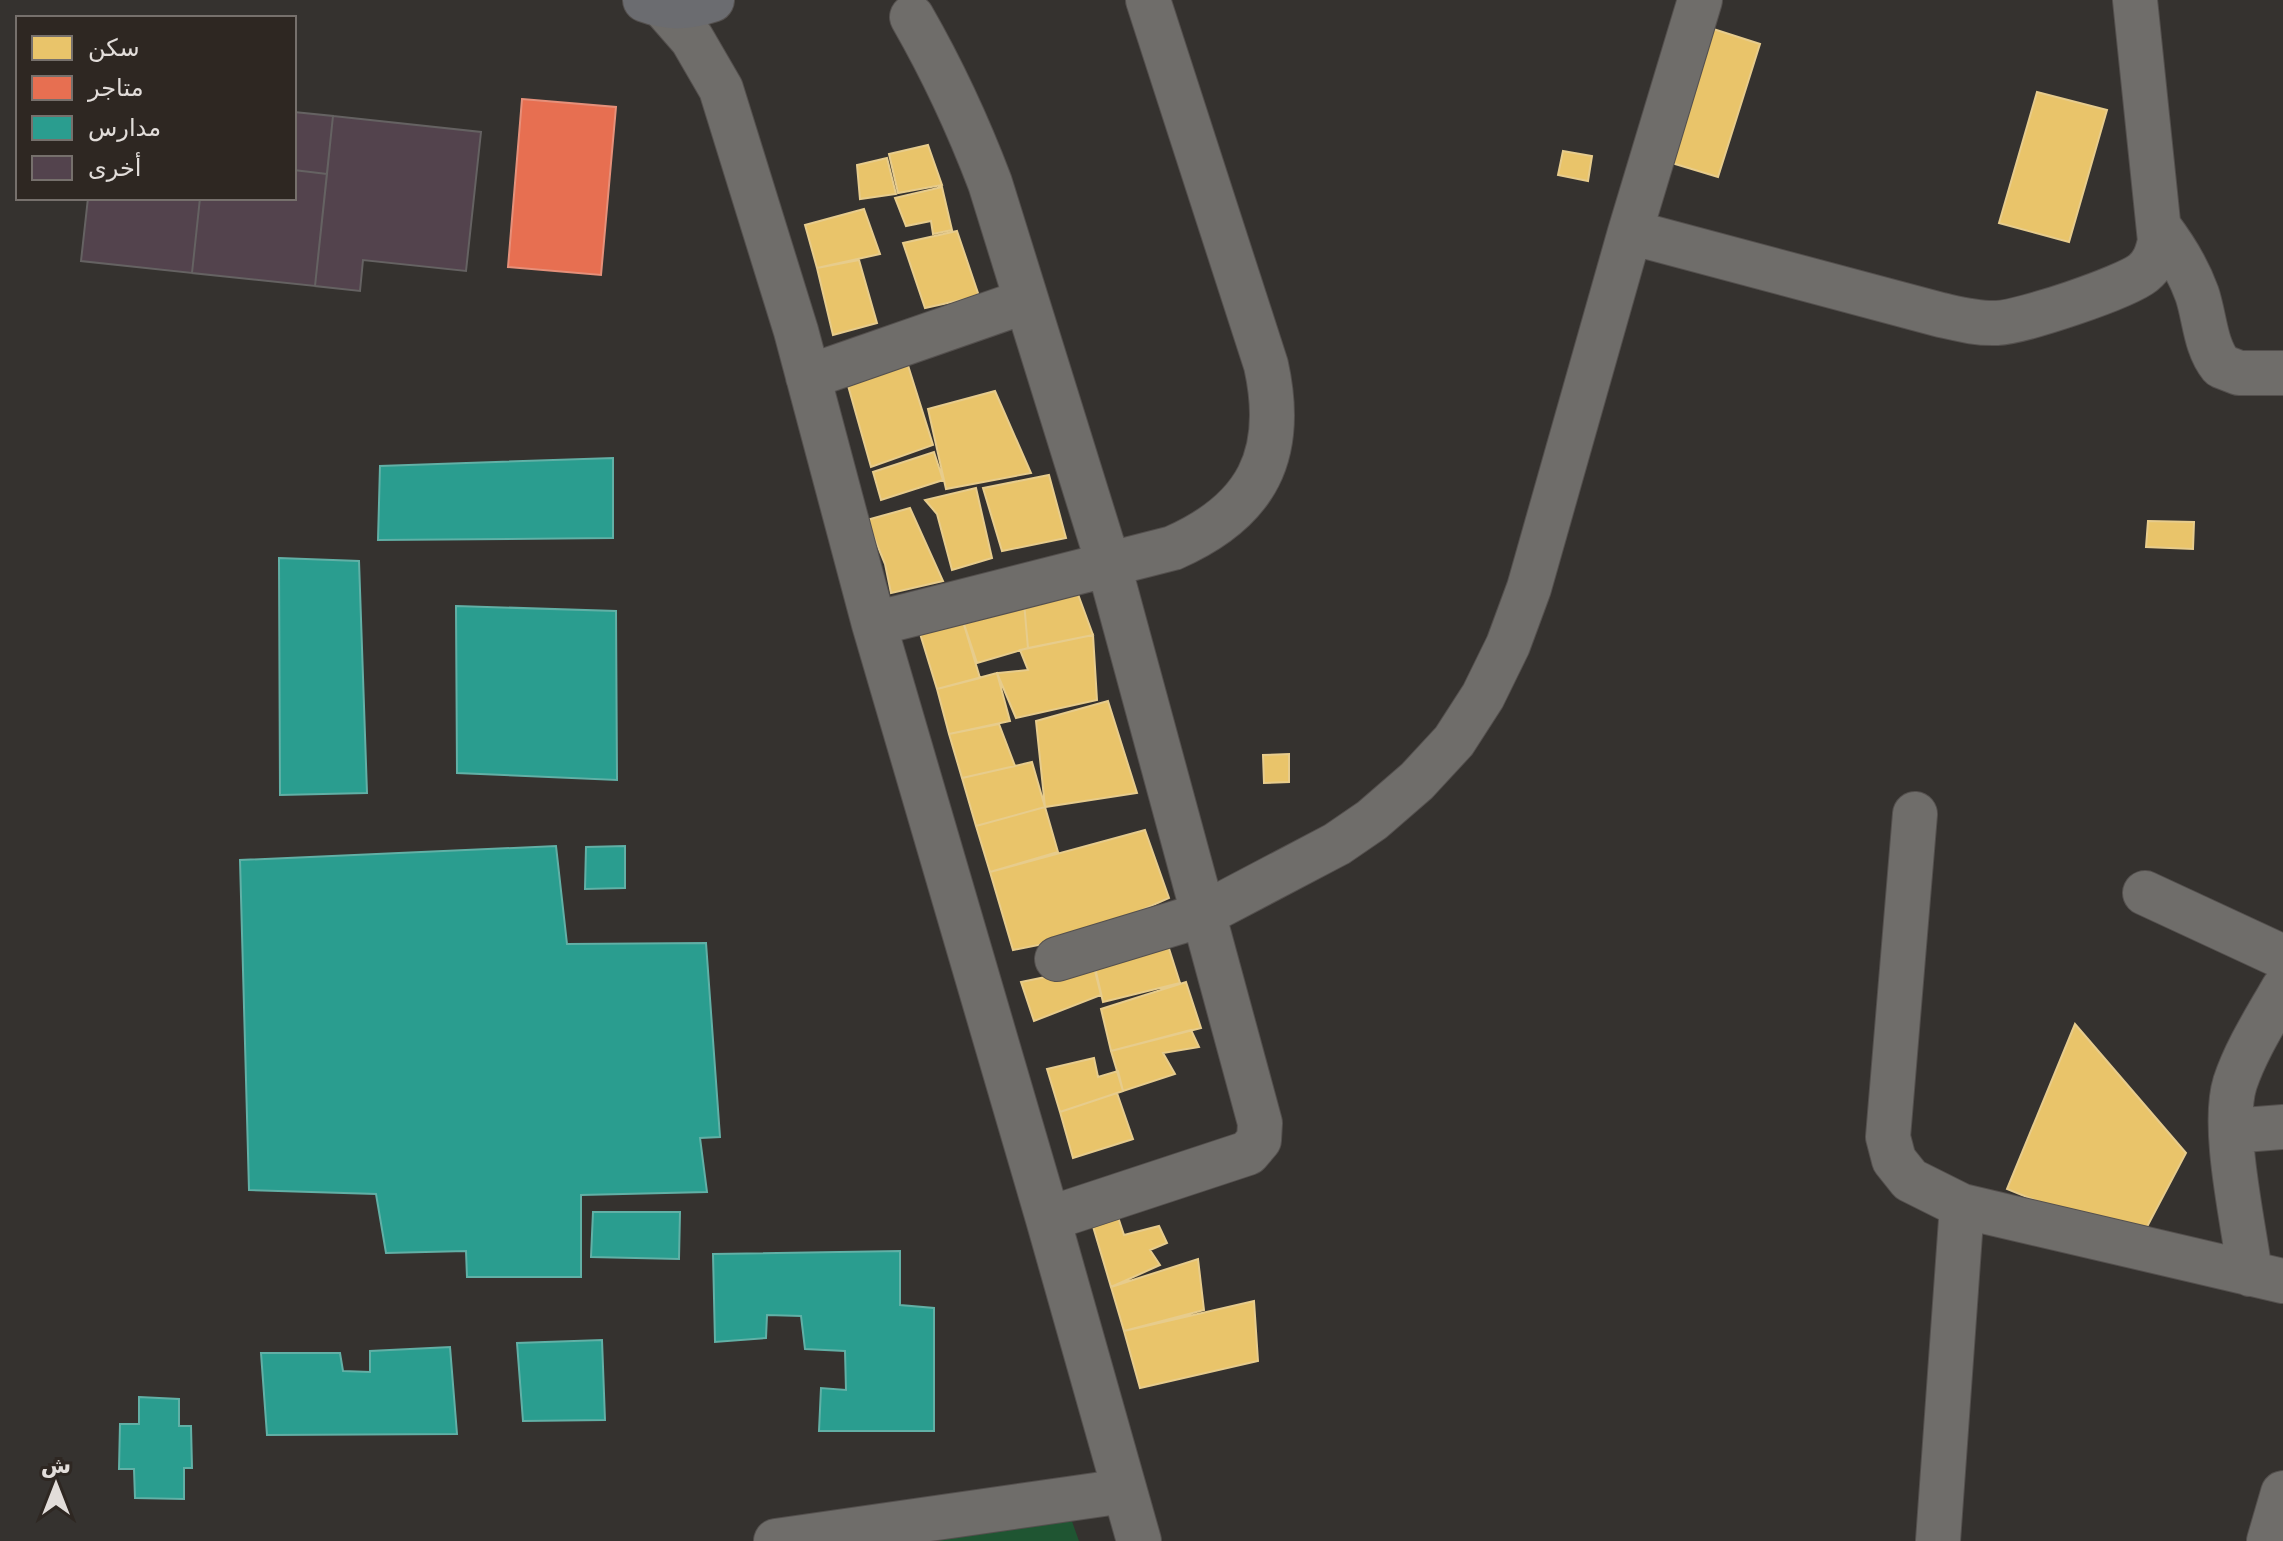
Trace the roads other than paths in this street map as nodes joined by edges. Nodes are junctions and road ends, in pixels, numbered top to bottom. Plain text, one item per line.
1 (712, 0) edge
2 (723, 0) edge
3 (1148, 0) edge
4 (1700, 0) edge
5 (2135, 0) edge
6 (654, 4) edge
7 (912, 17) dead end
8 (721, 89) junction
9 (2159, 227) junction
10 (1630, 232) junction
11 (1026, 301) junction
12 (2283, 373) edge
13 (808, 377) junction
14 (1109, 566) junction
15 (874, 624) junction
16 (1915, 814) dead end
17 (2145, 893) dead end
18 (1202, 915) junction
19 (2283, 957) edge
20 (1057, 959) dead end
21 (2283, 989) edge
22 (2283, 1127) edge
23 (2231, 1131) junction
24 (1962, 1206) junction
25 (1048, 1219) junction
26 (2267, 1278) edge
27 (1124, 1491) junction
28 (2283, 1493) edge
29 (776, 1541) edge
30 (1139, 1541) edge
31 (1938, 1541) edge
32 (2269, 1541) edge

1 - 6 highway
2 - 8 street
3 - 14 street
4 - 10 street
5 - 9 street
6 - 8 street
7 - 11 street
8 - 13 street
9 - 10 street
9 - 12 street
10 - 18 street
11 - 13 street
11 - 14 street
13 - 15 street
14 - 15 street
14 - 18 street
15 - 25 street
16 - 24 street
17 - 19 street
18 - 20 street
18 - 25 street
21 - 23 street
22 - 23 street
23 - 26 street
24 - 26 street
24 - 31 street
25 - 27 street
27 - 29 street
27 - 30 street
28 - 32 street

